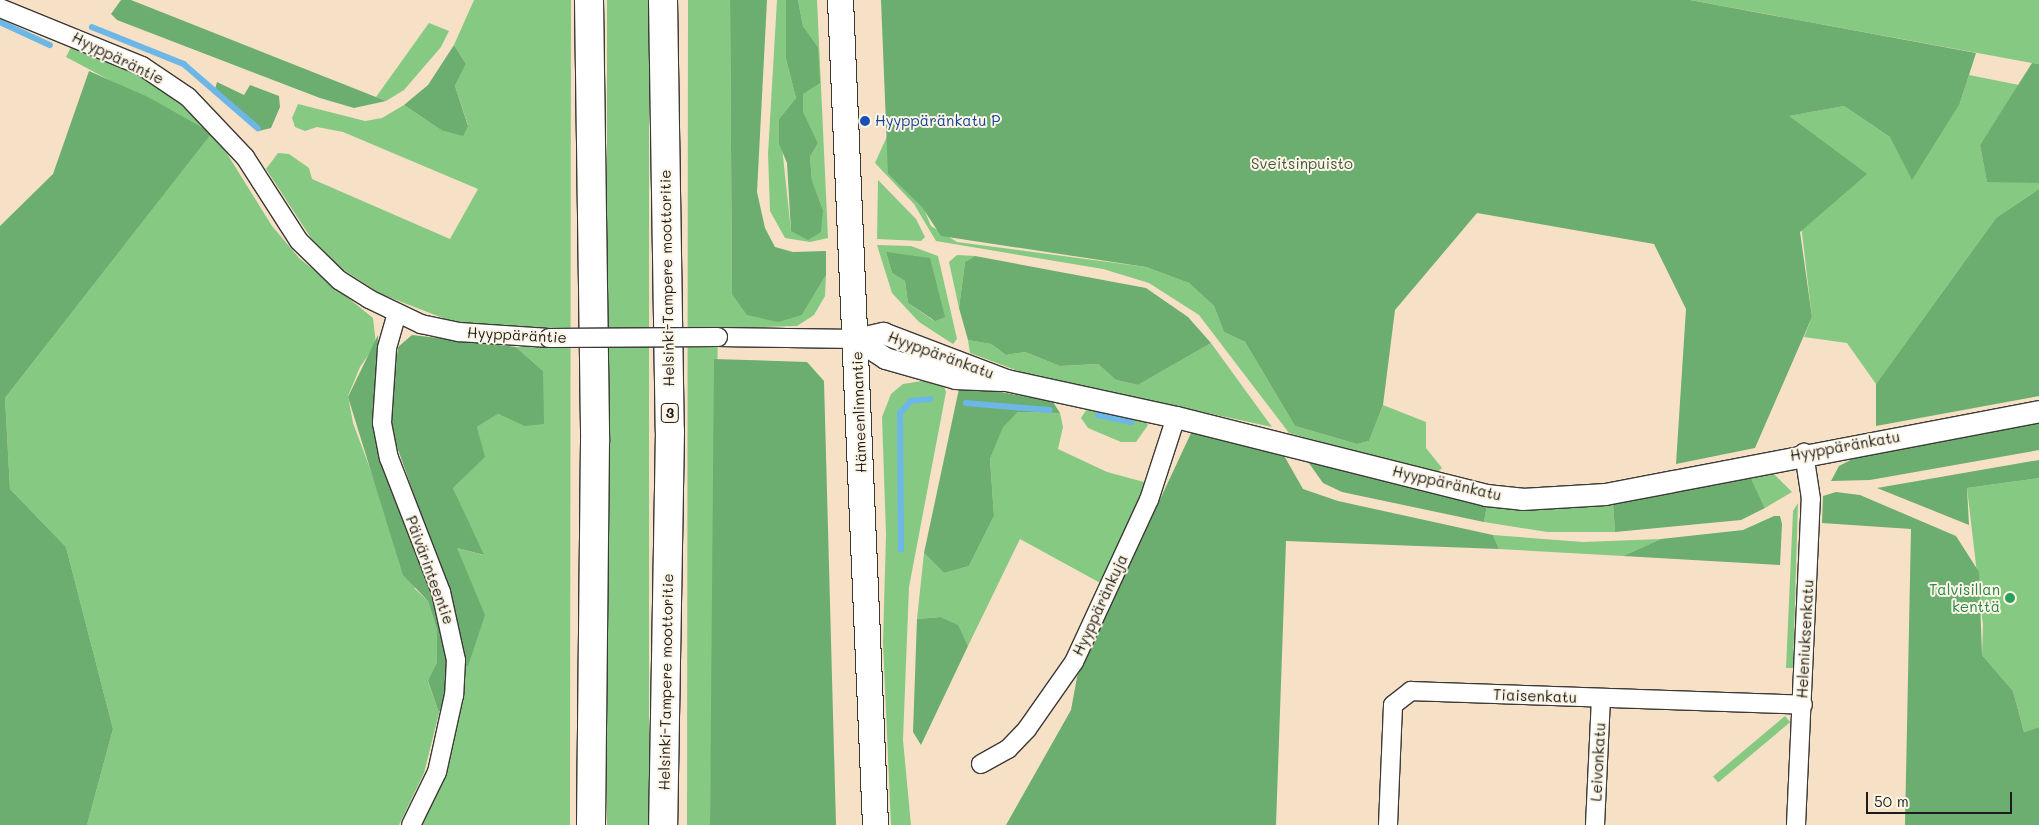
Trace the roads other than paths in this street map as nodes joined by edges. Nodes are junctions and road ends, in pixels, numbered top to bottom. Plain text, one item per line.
1 (589, 0) edge
2 (663, 0) edge
3 (840, 0) edge
4 (0, 8) edge
5 (397, 313) junction
6 (856, 339) junction
7 (2039, 411) edge
8 (1176, 417) junction
9 (1804, 454) junction
10 (1601, 698) junction
11 (1802, 705) junction
12 (981, 764) dead end
13 (411, 825) edge
14 (591, 825) edge
15 (663, 825) edge
16 (875, 825) edge
17 (1388, 825) edge
18 (1595, 825) edge
19 (1796, 825) edge

1 - 14 highway
2 - 15 highway, Helsinki-Tampere moottoritie / 3
3 - 6 main road, Hämeenlinnantie
4 - 5 street, Hyyppäräntie
5 - 6 street, Hyyppäräntie, bridge
5 - 13 street, Päivärinteentie
6 - 8 street, Hyyppäränkatu
6 - 16 main road, Hämeenlinnantie
7 - 9 street, Hyyppäränkatu
8 - 9 street, Hyyppäränkatu
8 - 12 street, Hyyppäränkuja
9 - 11 street, Heleniuksenkatu
10 - 11 street, Tiaisenkatu
10 - 17 street, Tiaisenkatu
10 - 18 street, Leivonkatu
11 - 19 street, Heleniuksenkatu

